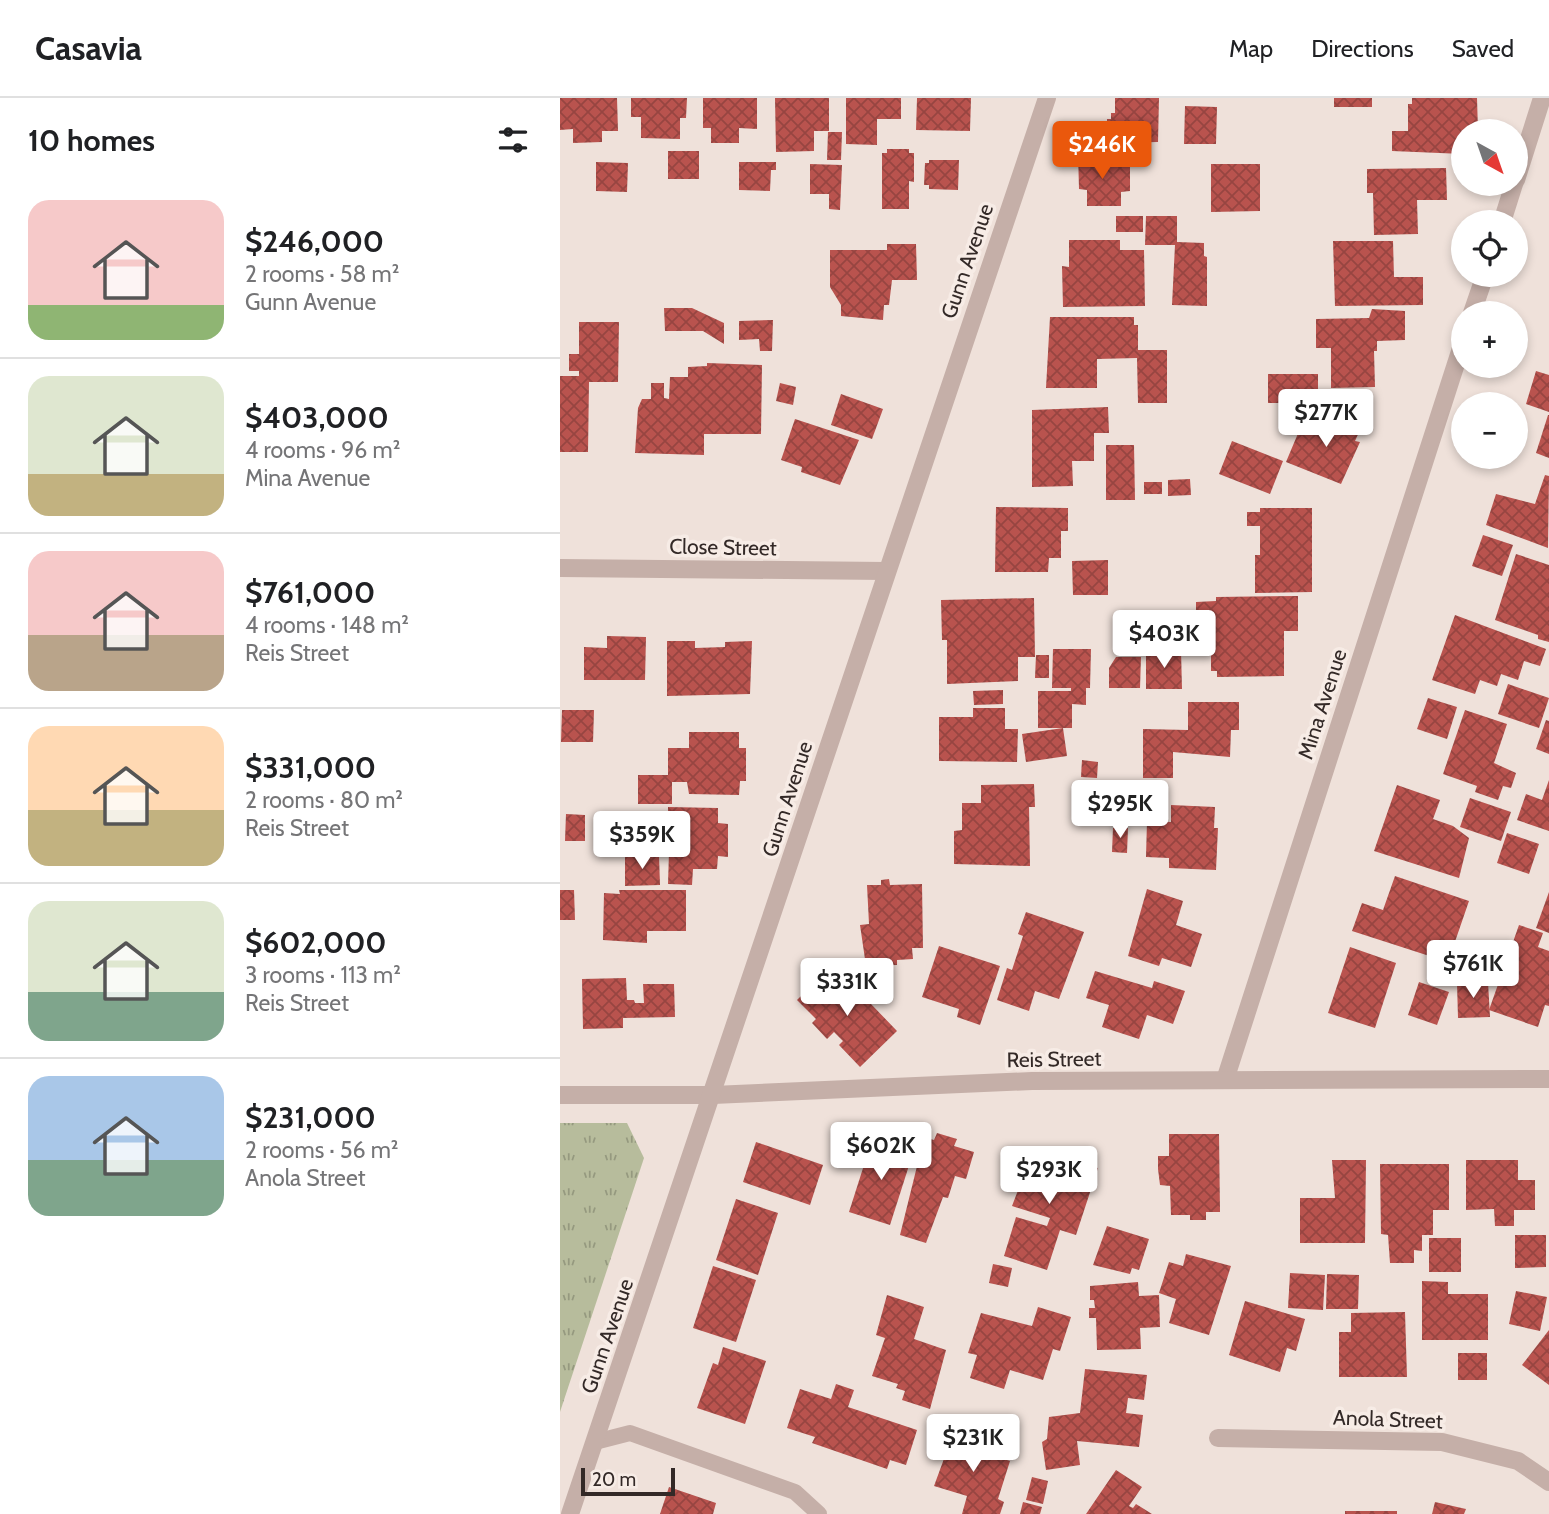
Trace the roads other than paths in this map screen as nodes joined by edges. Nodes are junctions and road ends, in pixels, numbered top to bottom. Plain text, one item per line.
1 (1047, 98) edge
2 (1542, 98) edge
3 (1528, 142) edge
4 (1451, 378) edge
5 (560, 568) edge
6 (886, 571) junction
7 (1549, 1079) edge
8 (1225, 1080) junction
9 (560, 1095) edge
10 (713, 1095) junction
11 (1218, 1438) dead end
12 (595, 1442) junction
13 (1549, 1482) edge
14 (570, 1514) edge
15 (820, 1514) edge

1 - 6 street, Gunn Avenue
2 - 3 street
4 - 8 street, Mina Avenue
5 - 6 street, Close Street
6 - 10 street, Gunn Avenue
7 - 8 street, Reis Street
8 - 10 street, Reis Street
9 - 10 street, Reis Street
10 - 12 street, Gunn Avenue
11 - 13 street, Anola Street
12 - 14 street, Gunn Avenue
12 - 15 lane

